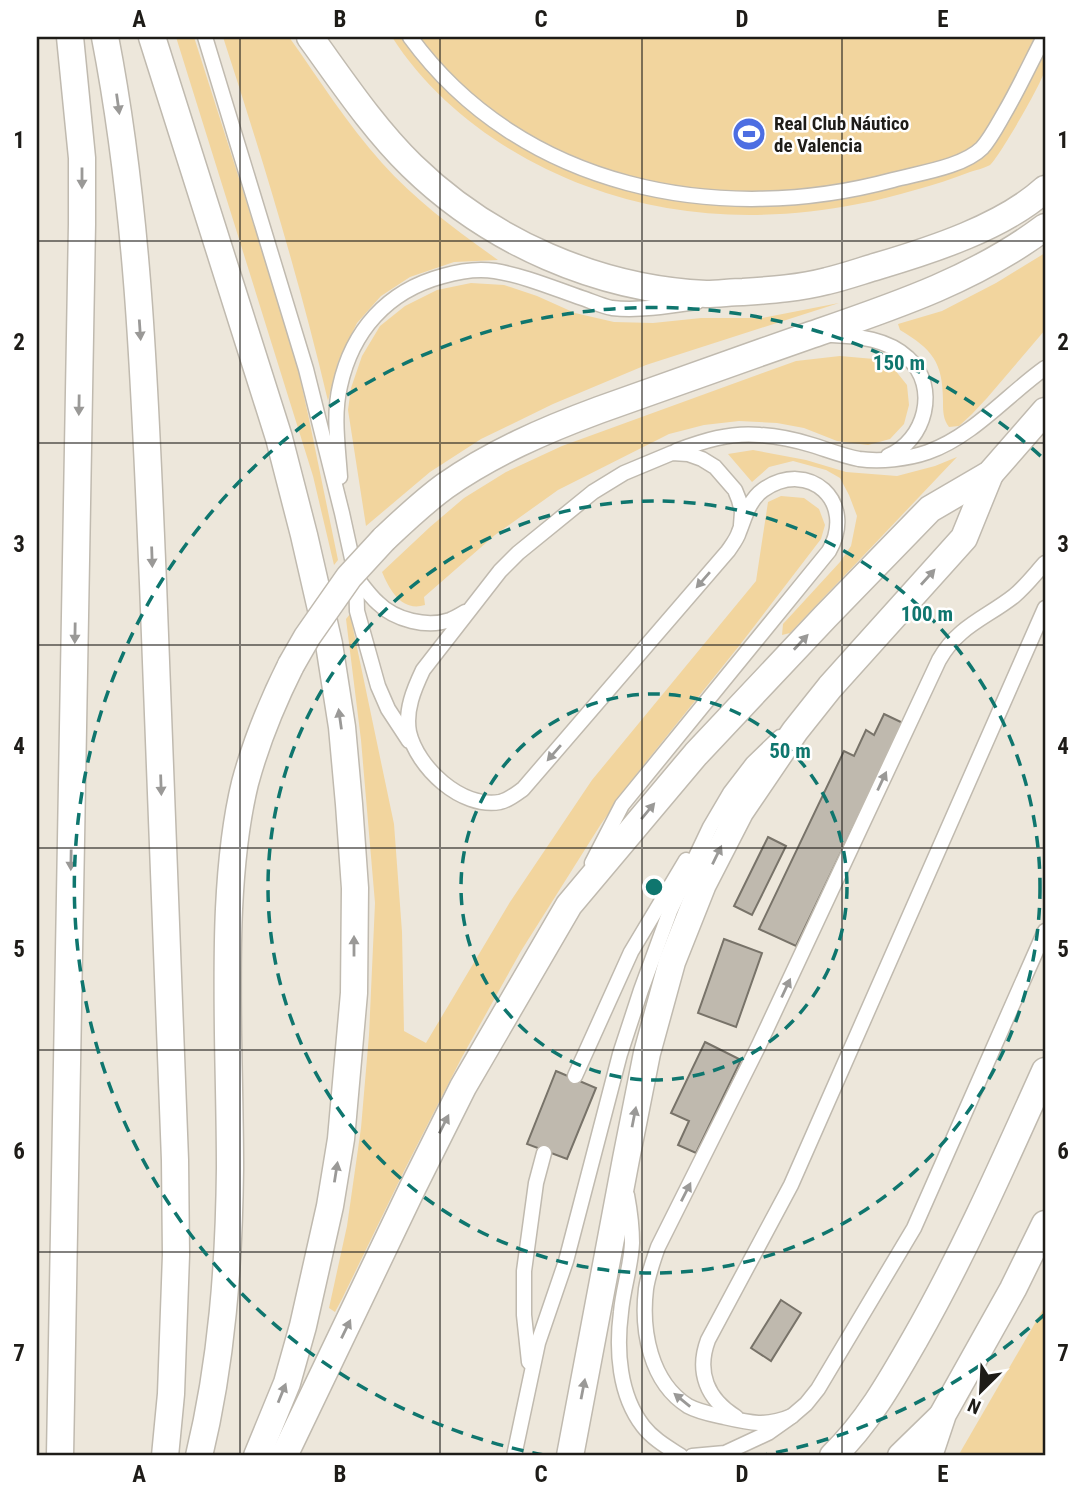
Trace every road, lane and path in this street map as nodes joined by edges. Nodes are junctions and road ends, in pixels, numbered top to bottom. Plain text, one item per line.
1 (70, 37) edge
2 (105, 37) edge
3 (152, 37) edge
4 (205, 37) edge
5 (310, 37) edge
6 (410, 37) edge
7 (1044, 37) edge
8 (1045, 189) edge
9 (1045, 227) edge
10 (782, 289) junction
11 (807, 337) junction
12 (1045, 368) edge
13 (1045, 411) edge
14 (671, 453) junction
15 (880, 460) junction
16 (990, 474) junction
17 (342, 513) junction
18 (741, 525) junction
19 (1045, 563) edge
20 (356, 577) junction
21 (1045, 608) edge
22 (470, 609) junction
23 (830, 687) junction
24 (418, 756) junction
25 (710, 827) junction
26 (569, 905) junction
27 (1045, 931) edge
28 (1045, 1072) edge
29 (575, 1076) dead end
30 (544, 1153) dead end
31 (625, 1160) junction
32 (1045, 1224) edge
33 (530, 1377) junction
34 (943, 1414) junction
35 (792, 1416) junction
36 (746, 1422) junction
37 (60, 1456) edge
38 (165, 1456) edge
39 (199, 1456) edge
40 (257, 1456) edge
41 (284, 1456) edge
42 (514, 1456) edge
43 (570, 1456) edge
44 (681, 1456) edge
45 (692, 1456) edge
46 (833, 1456) edge
47 (901, 1456) edge
48 (929, 1456) edge

1 -> 37 street
2 -> 38 street
40 -> 3 street
4 - 17 lane
5 - 10 street
6 - 7 lane
8 - 10 street
9 - 11 street
10 - 17 lane
11 - 15 lane
11 - 39 street, bridge
12 - 15 lane
13 - 16 street
14 - 15 lane
14 - 18 lane
14 - 22 lane
23 -> 16 street
26 -> 16 street
17 - 20 lane
18 -> 24 lane
18 - 26 lane
36 -> 19 lane
20 - 22 lane
20 - 24 lane
21 - 36 lane
22 - 24 lane
23 - 25 lane
31 -> 23 street
25 - 29 lane
25 - 33 lane
41 -> 26 street
27 - 35 lane
28 - 46 street
30 - 33 lane
43 -> 31 street
31 - 44 lane
32 - 34 street
33 - 42 lane
34 - 47 street
34 - 48 street
35 - 36 lane
35 - 45 lane

